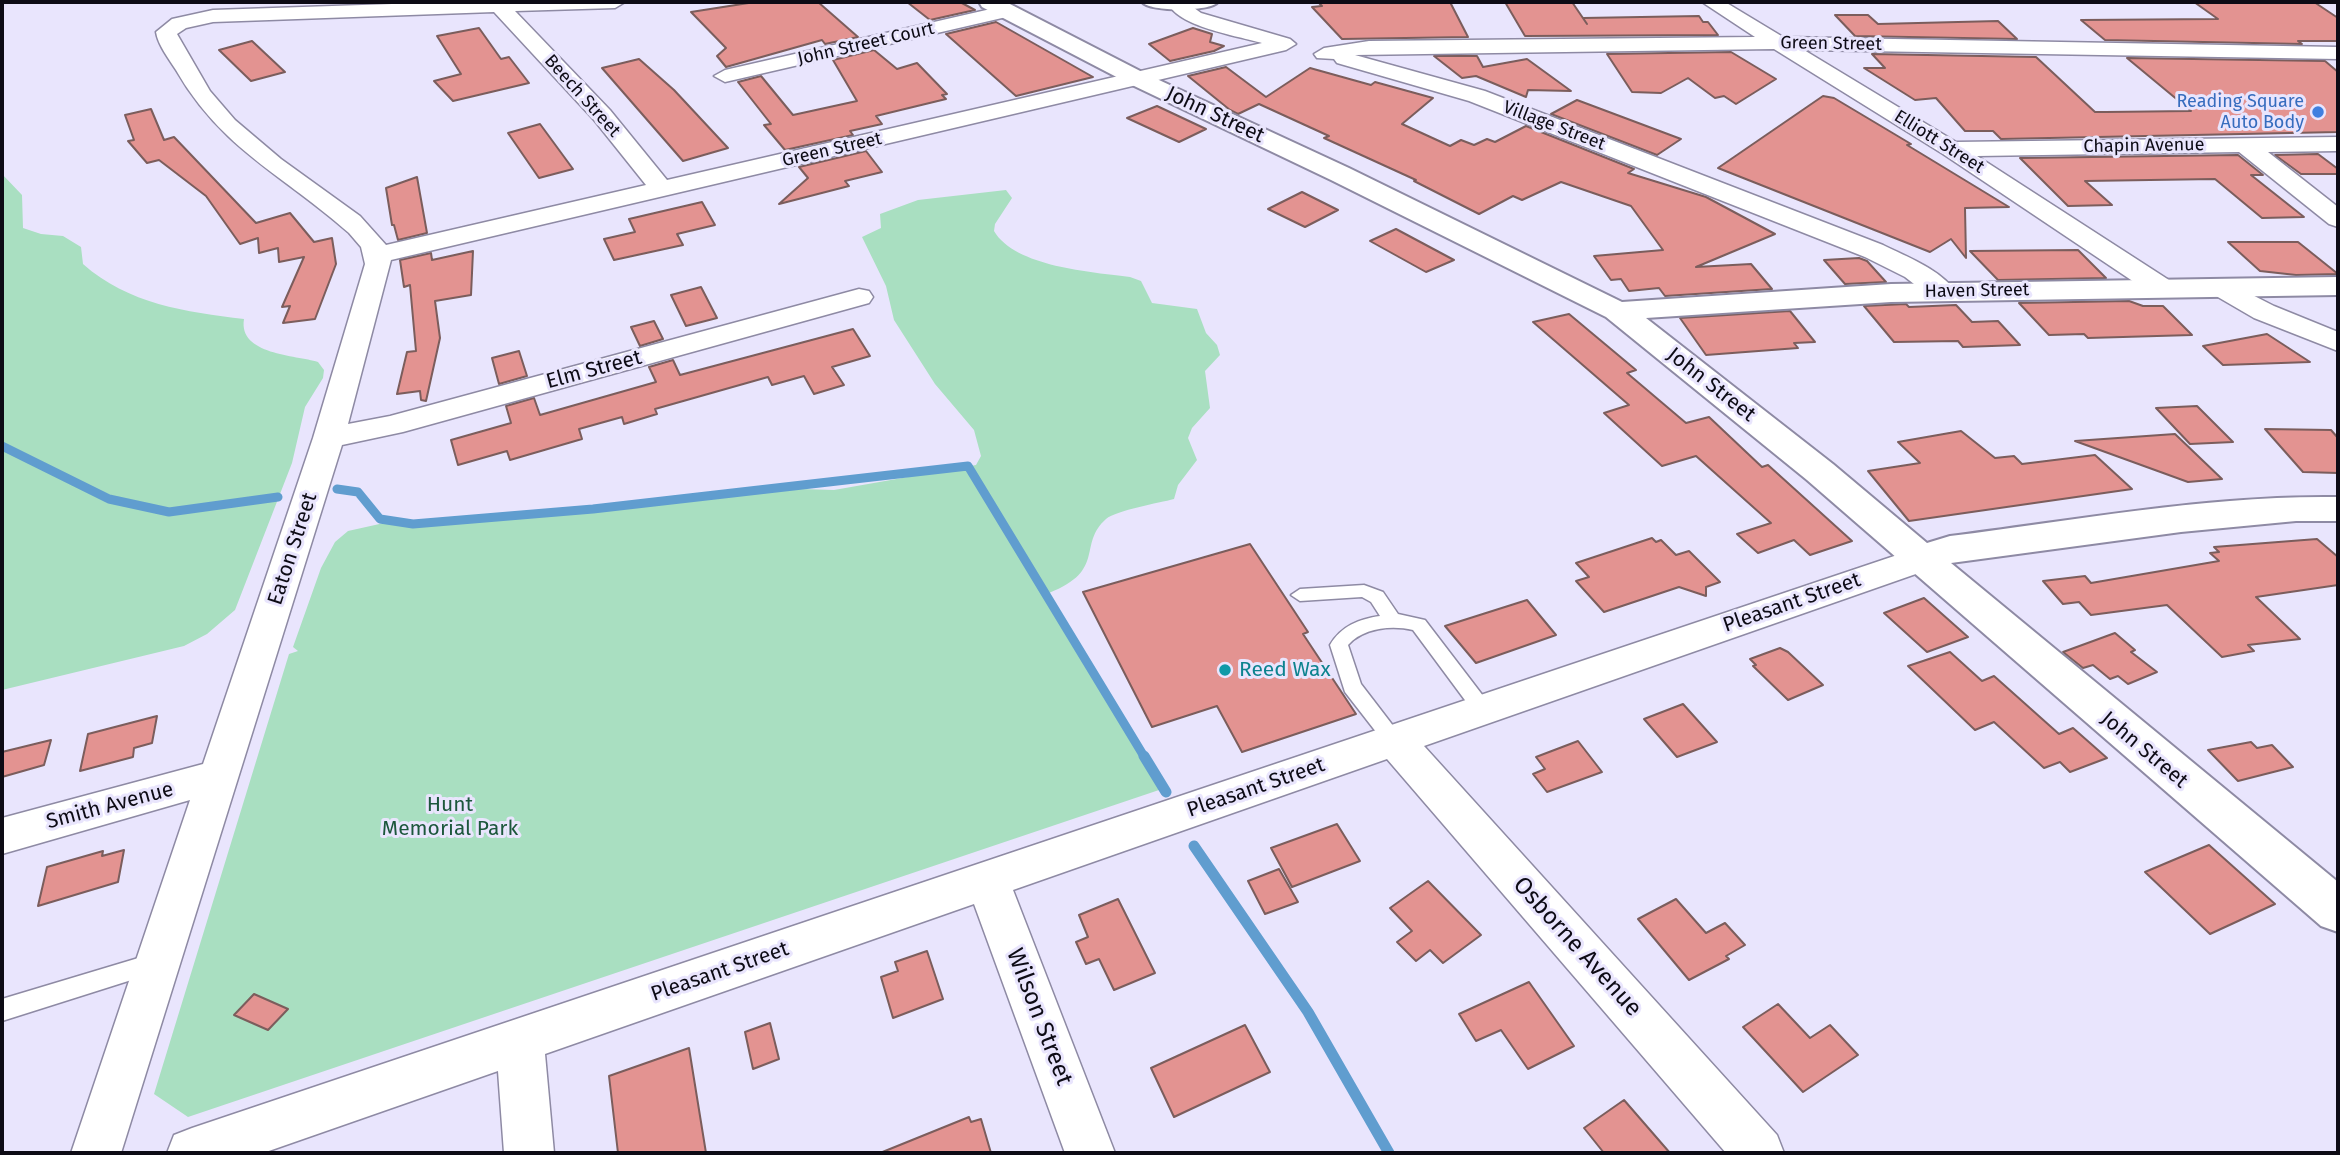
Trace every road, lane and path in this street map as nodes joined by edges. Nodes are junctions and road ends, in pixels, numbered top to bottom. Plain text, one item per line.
1 (615, 2) edge
2 (1153, 2) edge
3 (1207, 2) edge
4 (1712, 2) edge
5 (562, 3) edge
6 (1177, 3) edge
7 (499, 6) junction
8 (999, 7) edge
9 (1781, 43) junction
10 (1286, 44) junction
11 (2338, 52) edge
12 (1324, 54) junction
13 (725, 76) dead end
14 (1138, 79) junction
15 (2244, 145) junction
16 (2338, 145) edge
17 (1951, 149) junction
18 (662, 190) junction
19 (2338, 219) edge
20 (377, 256) junction
21 (2338, 286) edge
22 (2221, 287) junction
23 (2162, 288) junction
24 (1942, 292) junction
25 (859, 297) dead end
26 (1617, 312) junction
27 (2338, 342) edge
28 (329, 438) junction
29 (2334, 512) edge
30 (1922, 559) junction
31 (1300, 595) dead end
32 (1392, 619) junction
33 (1483, 710) junction
34 (1394, 740) junction
35 (218, 776) junction
36 (2, 836) edge
37 (987, 880) junction
38 (2338, 911) edge
39 (158, 962) junction
40 (2, 1010) edge
41 (520, 1041) junction
42 (96, 1153) edge
43 (192, 1153) edge
44 (529, 1153) edge
45 (1090, 1153) edge
46 (1759, 1153) edge

1 - 5 street
2 - 6 street
3 - 6 street
4 - 9 street, Elliott Street
5 - 7 street
6 - 10 street, Village Street
7 - 18 street, Beech Street
7 - 20 street
8 - 13 street, John Street Court
8 - 14 street, John Street
9 - 11 street, Green Street
9 - 12 street, Green Street
9 - 17 street, Elliott Street
10 - 12 street, Village Street
10 - 14 street, Green Street
12 - 24 street, Village Street
14 - 18 street, Green Street
14 - 26 street, John Street
15 - 16 street, Chapin Avenue
15 - 17 street, Chapin Avenue
15 - 19 street
17 - 23 street, Elliott Street
18 - 20 street, Green Street
20 - 28 street, Eaton Street
21 - 22 street, Haven Street
22 - 23 street, Haven Street
22 - 27 street
23 - 24 street, Haven Street
24 - 26 street, Haven Street
25 - 28 street, Elm Street
26 - 30 street, John Street
28 - 35 street, Eaton Street
29 - 30 street, Pleasant Street
30 - 33 street, Pleasant Street
30 - 38 street, John Street
31 - 32 lane
32 - 33 lane
32 - 34 lane
33 - 34 street, Pleasant Street
34 - 37 street, Pleasant Street
34 - 46 street, Osborne Avenue
35 - 36 street, Smith Avenue
35 - 39 street, Eaton Street
37 - 41 street, Pleasant Street
37 - 45 street, Wilson Street
39 - 40 lane
39 - 42 street, Eaton Street
41 - 43 street, Pleasant Street
41 - 44 street

